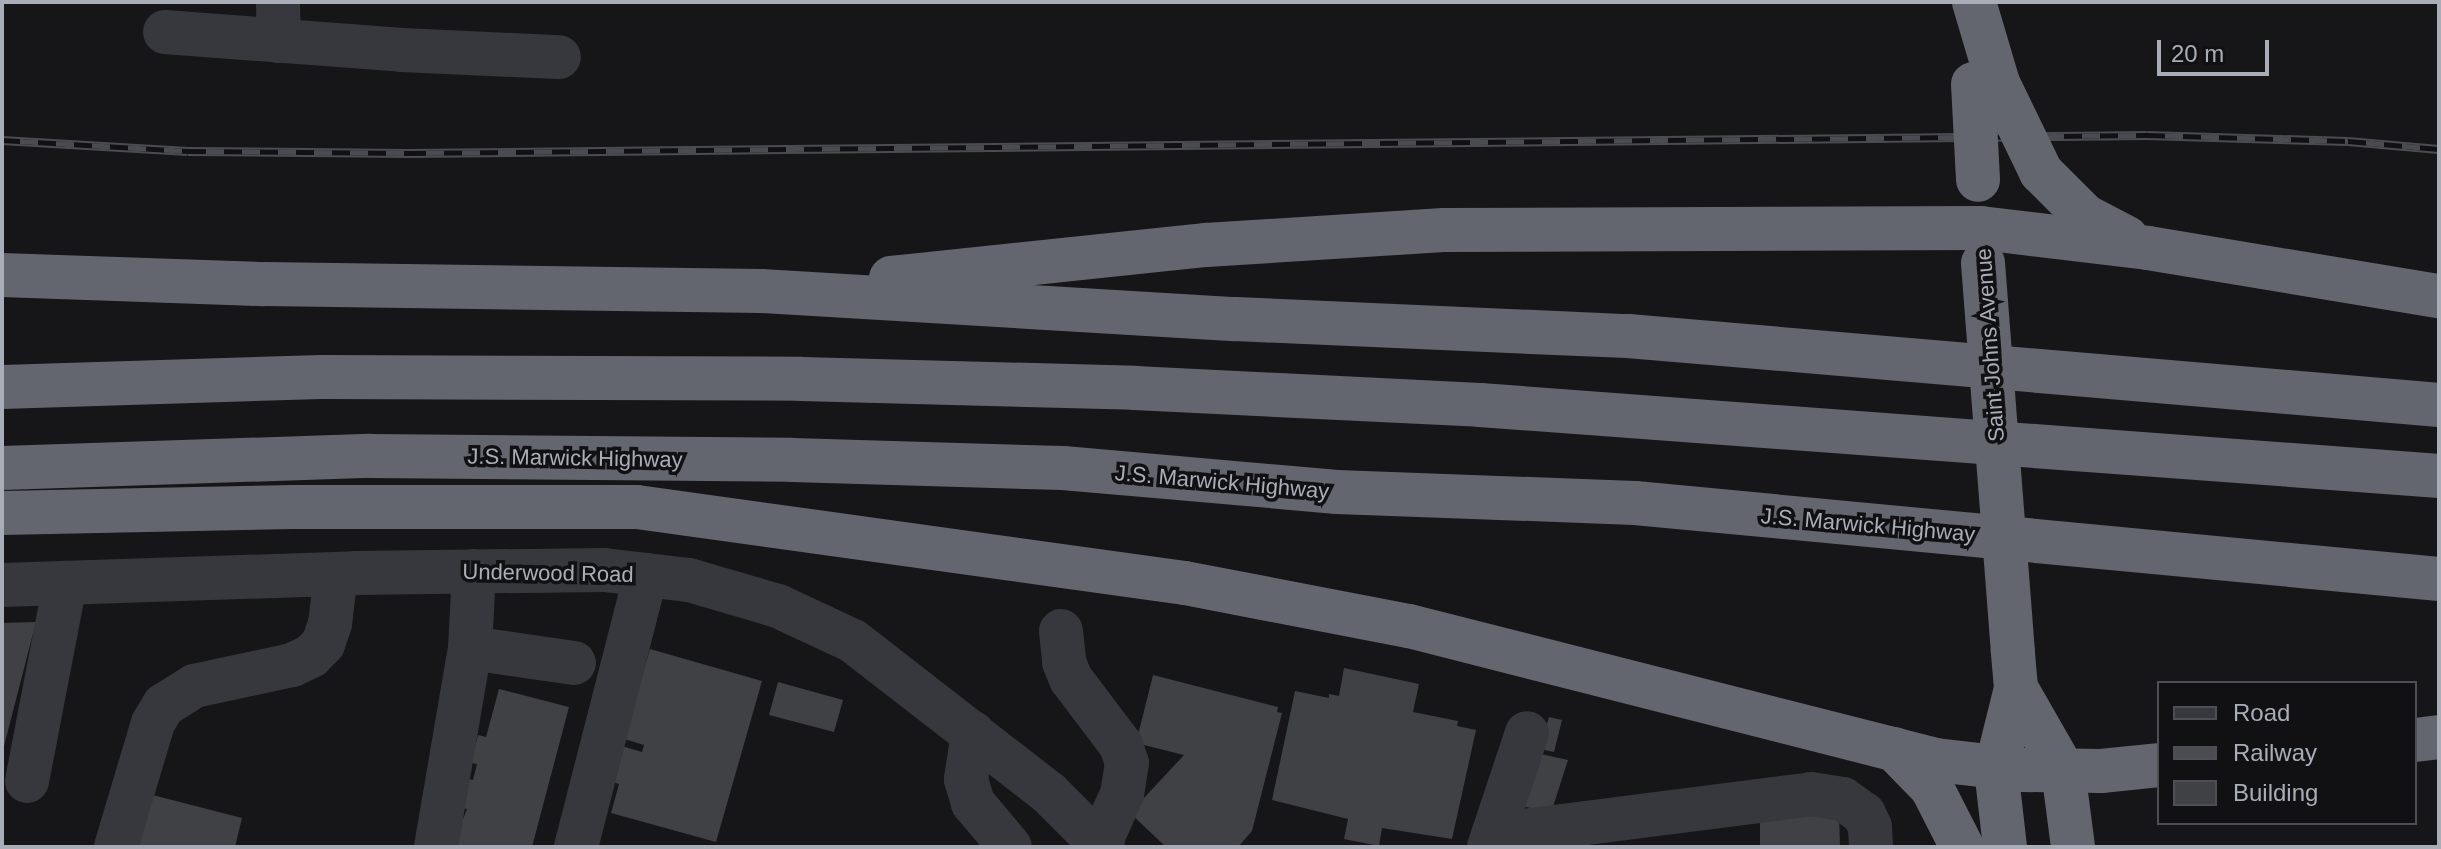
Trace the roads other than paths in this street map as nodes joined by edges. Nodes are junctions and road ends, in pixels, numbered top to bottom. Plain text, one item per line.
1 (1972, 2) edge
2 (279, 21) edge
3 (165, 32) dead end
4 (559, 57) dead end
5 (1985, 84) junction
6 (1982, 245) junction
7 (2148, 248) junction
8 (2, 275) edge
9 (264, 284) junction
10 (761, 291) junction
11 (2439, 296) edge
12 (2, 304) edge
13 (2, 387) edge
14 (2439, 405) edge
15 (2, 468) edge
16 (2439, 476) edge
17 (2, 513) edge
18 (474, 571) junction
19 (336, 574) junction
20 (646, 575) junction
21 (2439, 579) edge
22 (65, 583) junction
23 (2, 585) edge
24 (1061, 631) dead end
25 (470, 648) junction
26 (574, 663) dead end
27 (2014, 670) junction
28 (973, 733) junction
29 (1527, 733) dead end
30 (2439, 737) edge
31 (2417, 740) edge
32 (1894, 749) junction
33 (2157, 765) edge
34 (1996, 769) junction
35 (2063, 770) junction
36 (27, 781) dead end
37 (1491, 841) edge
38 (1102, 845) edge
39 (116, 847) edge
40 (436, 847) edge
41 (576, 847) edge
42 (1010, 847) edge
43 (1871, 847) edge
44 (1962, 847) edge
45 (2005, 847) edge
46 (2073, 847) edge

1 - 5 highway, Saint Johns Avenue
2 - 3 street
2 - 4 street
5 - 6 highway, Saint Johns Avenue, bridge
5 - 7 highway, bridge
6 - 7 highway
6 - 10 highway
6 - 27 highway, Saint Johns Avenue, bridge
7 - 11 highway
8 - 9 highway
9 - 10 highway
9 - 12 highway
10 - 14 highway
13 - 16 highway
15 - 21 highway, J.S. Marwick Highway
17 - 32 highway
18 - 19 street, Underwood Road
18 - 20 street, Underwood Road
18 - 25 street
19 - 22 street, Underwood Road
19 - 39 street
20 - 28 street, Underwood Road
20 - 41 street
22 - 23 street, Underwood Road
22 - 36 street
24 - 38 street
25 - 26 street
25 - 40 street
27 - 34 highway, Saint Johns Avenue
27 - 35 highway, Saint Johns Avenue
28 - 38 street, Underwood Road
28 - 42 street
29 - 37 street
30 - 31 highway
32 - 34 highway
32 - 44 highway
33 - 35 highway
34 - 35 highway
34 - 45 highway
35 - 46 highway
37 - 43 street

